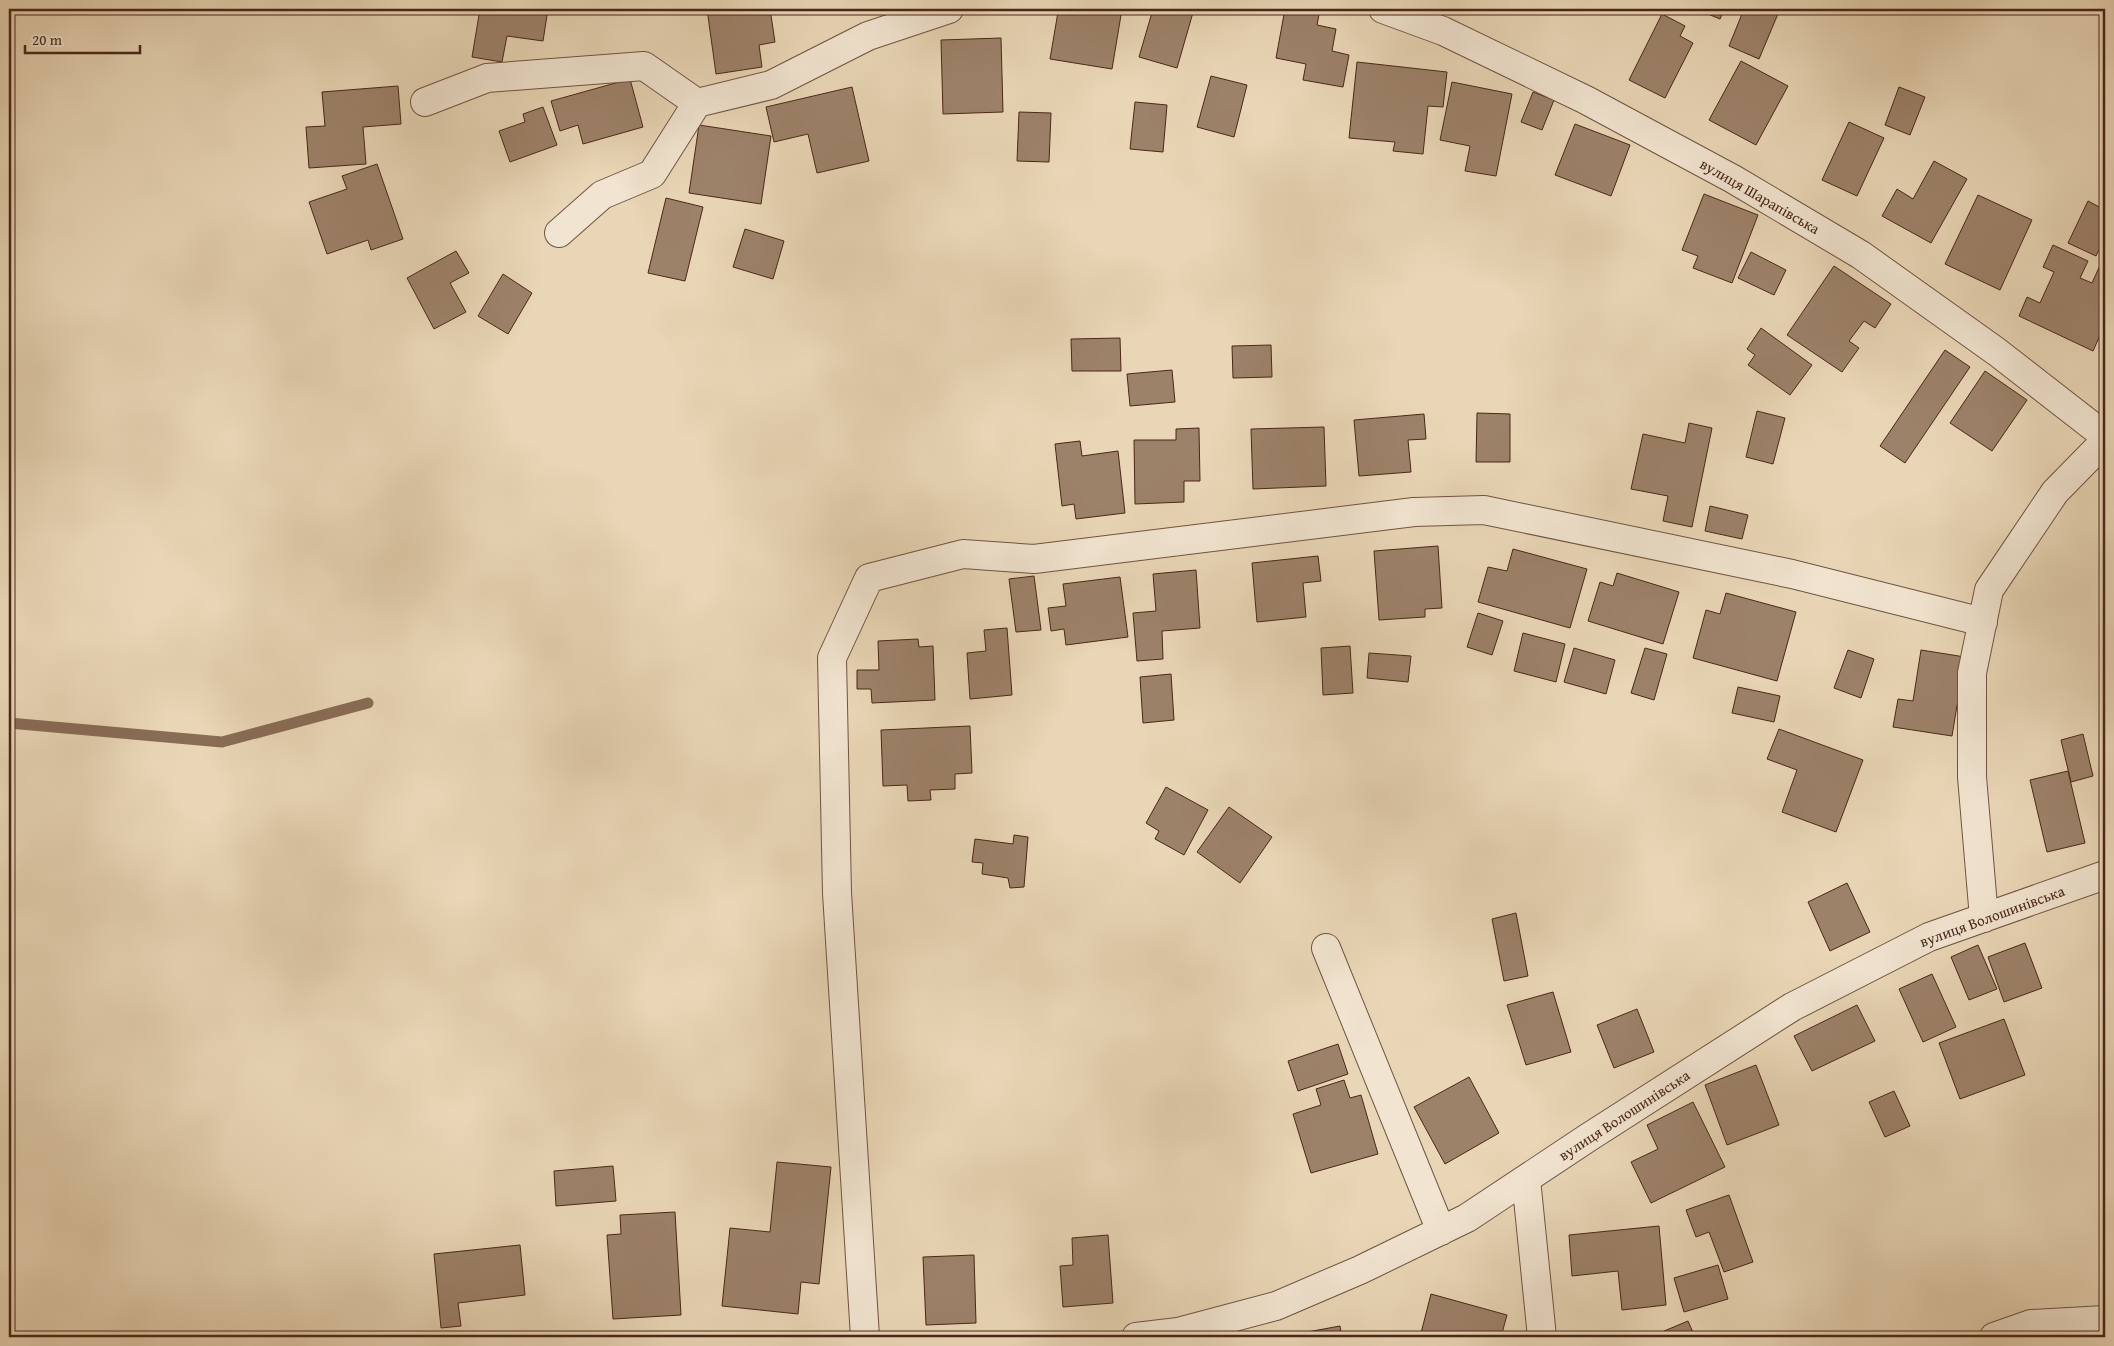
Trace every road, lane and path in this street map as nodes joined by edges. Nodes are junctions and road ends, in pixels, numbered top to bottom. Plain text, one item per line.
1 (950, 9) edge
2 (1383, 9) edge
3 (425, 102) dead end
4 (697, 103) junction
5 (559, 234) dead end
6 (2105, 436) edge
7 (2105, 441) edge
8 (1983, 622) junction
9 (2105, 875) edge
10 (1984, 918) junction
11 (1326, 948) dead end
12 (1526, 1179) junction
13 (1441, 1231) junction
14 (2105, 1320) edge
15 (865, 1337) edge
16 (1136, 1337) edge
17 (1542, 1337) edge
18 (1994, 1337) edge

1 - 4 street
2 - 6 street, вулиця Шарапівська
3 - 4 street
4 - 5 street
7 - 8 street
8 - 10 street
8 - 15 street
9 - 10 street, вулиця Волошинівська
10 - 12 street, вулиця Волошинівська
11 - 13 street
12 - 13 street, вулиця Волошинівська
12 - 17 street
13 - 16 street, вулиця Волошинівська
14 - 18 street

